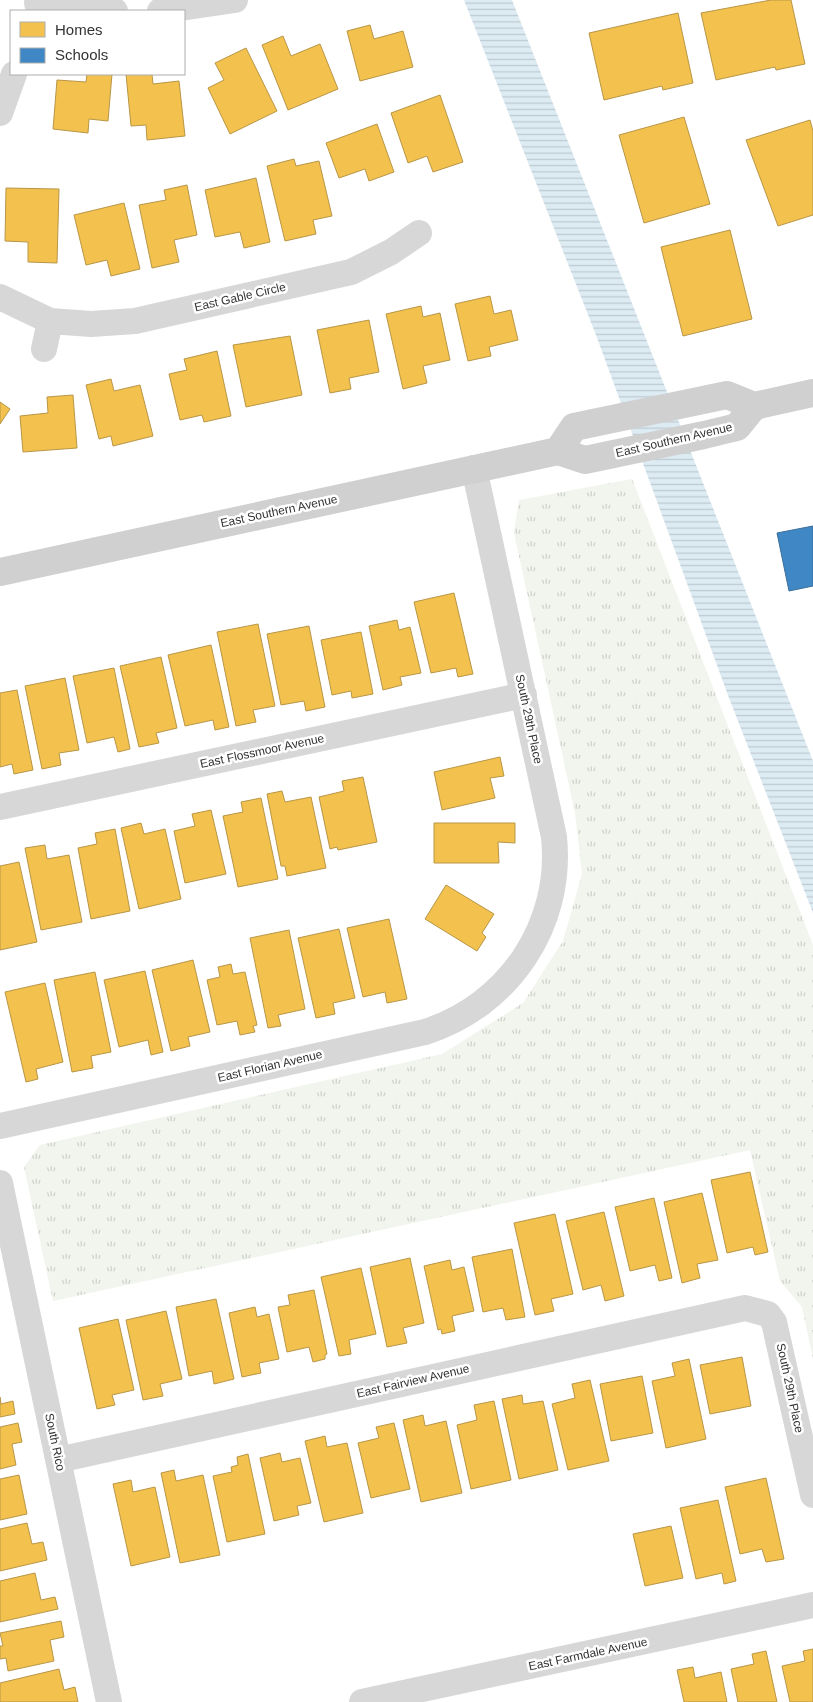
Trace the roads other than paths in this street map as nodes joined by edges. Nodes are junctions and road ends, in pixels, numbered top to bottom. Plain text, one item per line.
1 (235, 0) edge
2 (36, 5) edge
3 (102, 10) edge
4 (167, 10) edge
5 (14, 75) edge
6 (0, 113) edge
7 (419, 233) dead end
8 (0, 297) edge
9 (50, 321) junction
10 (44, 350) dead end
11 (813, 393) edge
12 (754, 406) junction
13 (558, 451) junction
14 (474, 468) junction
15 (0, 572) edge
16 (524, 696) junction
17 (0, 807) edge
18 (518, 964) joint
19 (0, 1126) edge
20 (0, 1183) edge
21 (6, 1248) edge
22 (9, 1278) edge
23 (768, 1314) joint
24 (58, 1460) junction
25 (813, 1494) edge
26 (813, 1605) edge
27 (110, 1702) edge
28 (362, 1702) edge

1 - 4 street
2 - 3 street
5 - 6 street
7 - 9 street, East Gable Circle
8 - 9 street, East Gable Circle
9 - 10 street
11 - 12 main road
12 - 13 main road, East Southern Avenue
12 - 13 main road
13 - 14 main road, East Southern Avenue
14 - 15 main road, East Southern Avenue
14 - 16 street, South 29th Place
16 - 17 street, East Flossmoor Avenue
16 - 18 street, South 29th Place
18 - 19 street, East Florian Avenue
20 - 21 street, South Rico
21 - 22 street, South Rico
22 - 24 street, South Rico
23 - 24 street, East Fairview Avenue
23 - 25 street, South 29th Place
24 - 27 street, South Rico
26 - 28 street, East Farmdale Avenue

